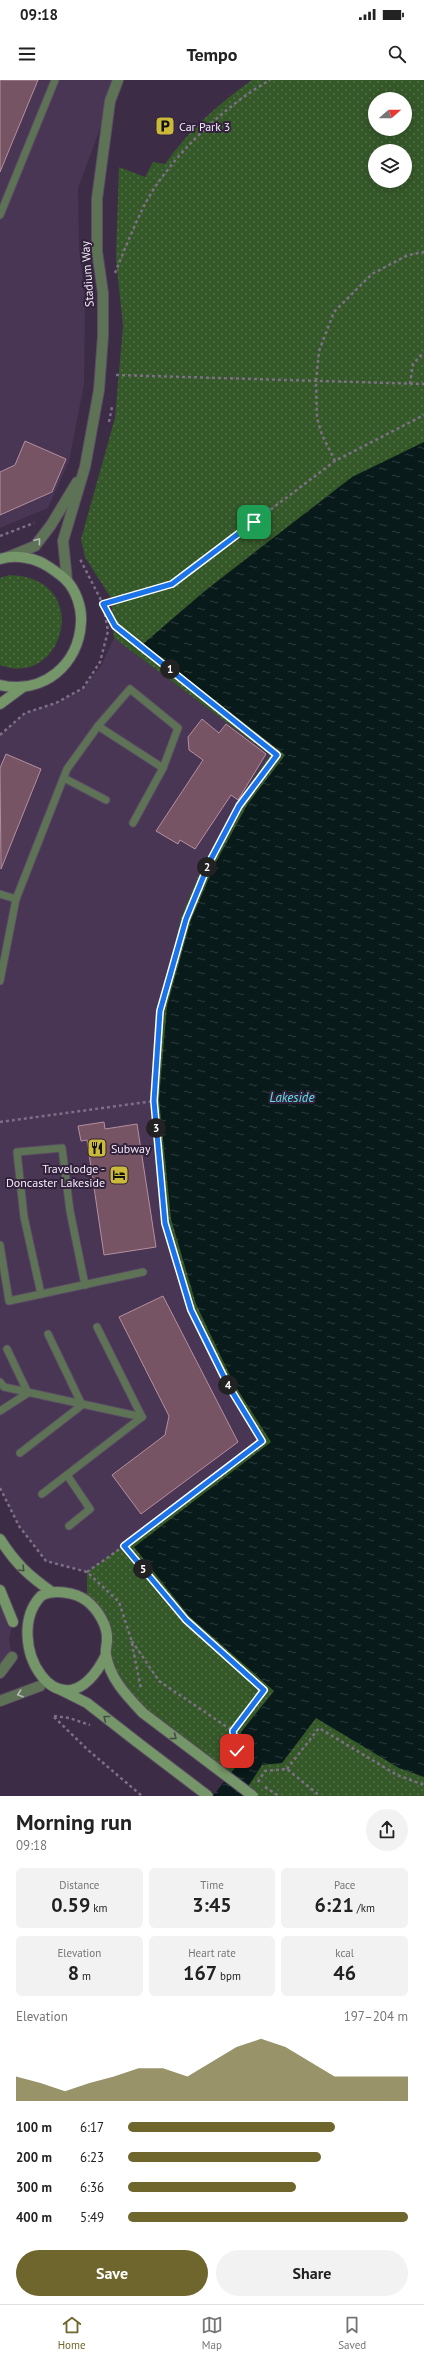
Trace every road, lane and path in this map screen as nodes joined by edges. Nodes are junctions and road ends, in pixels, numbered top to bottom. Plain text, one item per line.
1 (56, 80) edge
2 (118, 80) edge
3 (270, 80) edge
4 (0, 215) edge
5 (424, 252) edge
6 (112, 279) dead end
7 (424, 352) edge
8 (116, 375) dead end
9 (316, 382) junction
10 (410, 384) junction
11 (424, 384) edge
12 (424, 415) edge
13 (335, 460) junction
14 (86, 467) junction
15 (2, 559) edge
16 (67, 580) junction
17 (0, 685) edge
18 (23, 687) junction
19 (0, 704) edge
20 (98, 726) junction
21 (163, 768) junction
22 (64, 778) junction
23 (106, 800) dead end
24 (133, 823) dead end
25 (0, 894) edge
26 (16, 899) junction
27 (0, 981) edge
28 (154, 1101) junction
29 (0, 1122) edge
30 (0, 1245) edge
31 (143, 1272) dead end
32 (85, 1285) junction
33 (41, 1294) junction
34 (96, 1327) dead end
35 (48, 1334) dead end
36 (7, 1349) dead end
37 (0, 1382) edge
38 (28, 1393) junction
39 (82, 1405) junction
40 (0, 1411) edge
41 (142, 1417) junction
42 (20, 1453) dead end
43 (67, 1475) junction
44 (42, 1494) dead end
45 (69, 1526) dead end
46 (0, 1539) edge
47 (124, 1546) junction
48 (87, 1572) dead end
49 (0, 1590) edge
50 (52, 1592) junction
51 (13, 1622) junction
52 (11, 1634) dead end
53 (130, 1639) dead end
54 (10, 1645) dead end
55 (106, 1655) junction
56 (12, 1657) junction
57 (19, 1668) dead end
58 (0, 1673) edge
59 (28, 1678) dead end
60 (40, 1686) junction
61 (61, 1690) junction
62 (0, 1701) edge
63 (94, 1728) dead end
64 (233, 1731) junction
65 (237, 1751) dead end
66 (287, 1769) junction
67 (257, 1783) dead end
68 (424, 1785) edge
69 (142, 1796) edge
70 (208, 1796) edge
71 (253, 1796) edge
72 (320, 1796) edge

1 - 4 lane
2 - 14 street, Stadium Way
3 - 6 path
5 - 9 path
7 - 10 path
8 - 9 path
9 - 10 path
9 - 13 path
10 - 11 path
12 - 13 path
13 - 28 path
15 -> 14 street, Stadium Way
14 - 16 street, Stadium Way
15 - 16 street
16 - 18 street
17 - 18 street
18 - 19 street
20 - 21 lane
20 - 21 lane
20 - 22 lane
21 - 24 lane
22 - 23 lane
22 - 26 lane
25 - 26 lane
26 - 27 lane
28 - 29 path
28 - 47 path
30 - 33 lane
31 - 32 lane
32 - 33 lane
32 - 33 lane
34 - 41 lane
35 - 39 lane
36 - 38 lane
37 - 38 lane
38 - 39 lane
38 - 40 lane
39 - 41 lane
39 - 42 lane
41 - 43 lane
43 - 44 lane
43 - 45 lane
46 -> 50 street
47 - 48 path
47 - 64 path
49 - 51 street
50 - 51 street
50 - 55 street
51 - 52 street
53 - 64 path
54 - 56 street
55 - 61 street
55 -> 71 street, bridge
56 - 57 street
56 - 58 street
59 - 60 street
60 - 61 street
60 -> 62 street
70 -> 61 street, bridge
63 - 69 path
64 - 65 path
66 - 67 path
66 - 68 path
66 - 72 path

